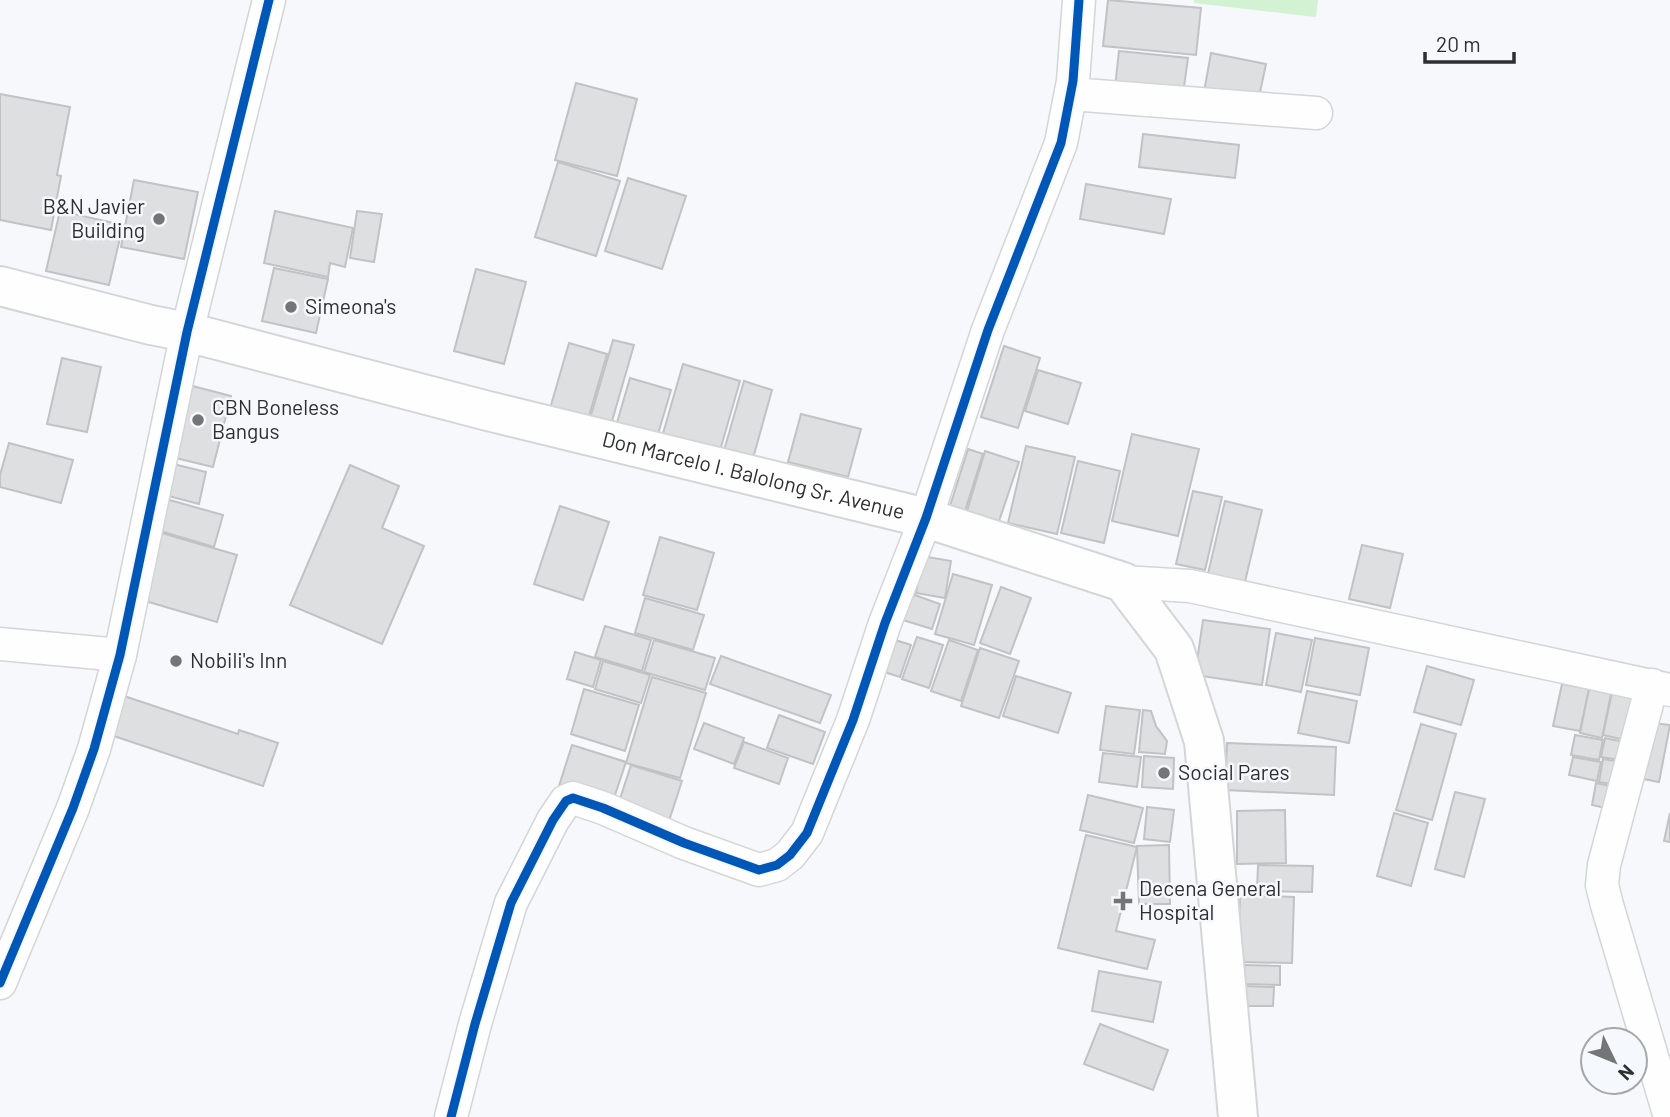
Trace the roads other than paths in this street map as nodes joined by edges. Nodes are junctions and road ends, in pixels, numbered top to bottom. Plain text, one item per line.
1 (269, 0) edge
2 (1079, 0) edge
3 (1071, 94) junction
4 (1316, 113) dead end
5 (0, 286) edge
6 (187, 332) junction
7 (926, 518) junction
8 (1123, 582) junction
9 (0, 644) edge
10 (120, 655) junction
11 (1661, 688) edge
12 (0, 983) edge
13 (451, 1117) edge
14 (1238, 1117) edge
15 (1670, 1117) edge

1 - 6 street
2 - 3 street
3 - 4 street
3 - 7 street
5 - 6 main road, Don Marcelo I. Balolong Sr. Avenue
6 - 7 main road, Don Marcelo I. Balolong Sr. Avenue
6 - 10 street
7 - 8 main road, Don Marcelo I. Balolong Sr. Avenue
7 - 13 street
8 - 11 street
8 - 14 main road
9 - 10 street
10 - 12 street
11 - 15 street

